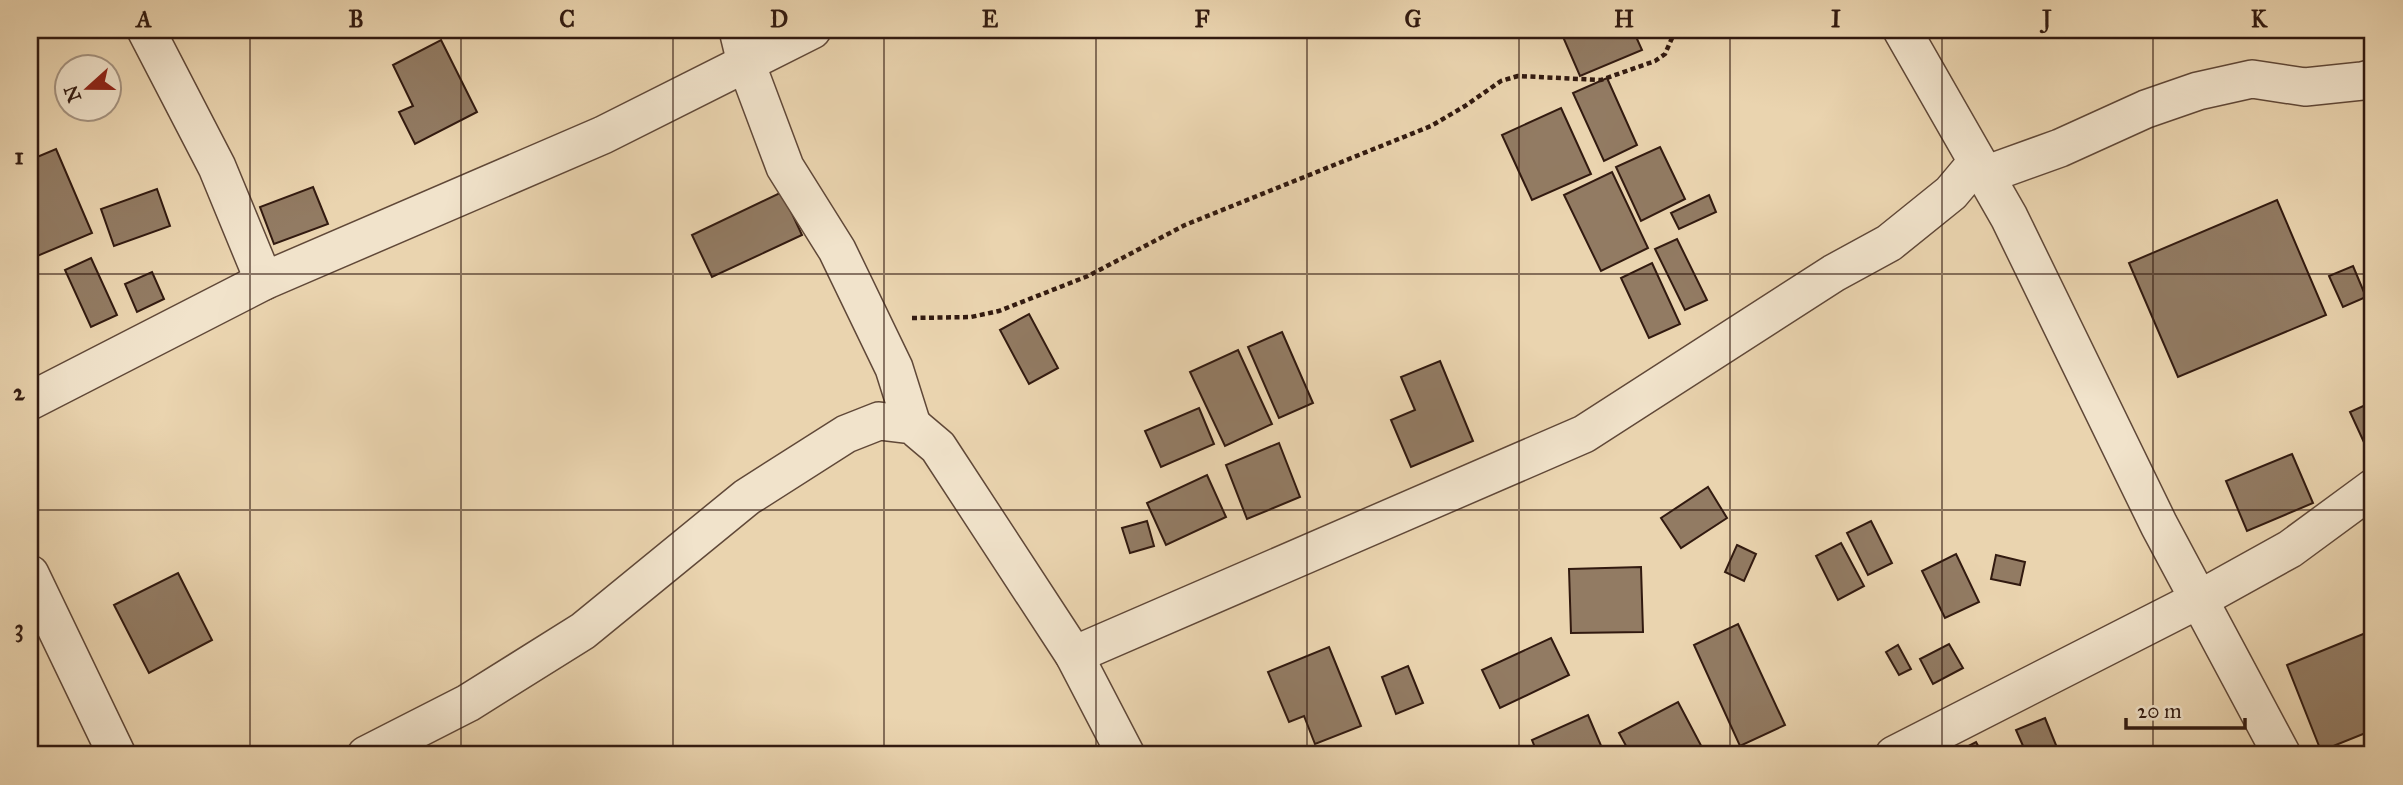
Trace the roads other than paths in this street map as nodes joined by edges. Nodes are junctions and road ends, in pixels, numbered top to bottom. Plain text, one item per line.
1 (146, 30) edge
2 (812, 30) edge
3 (1902, 30) edge
4 (742, 46) edge
5 (2373, 78) edge
6 (1981, 169) junction
7 (264, 281) junction
8 (30, 401) edge
9 (912, 425) junction
10 (2373, 488) edge
11 (30, 574) edge
12 (2199, 600) junction
13 (1074, 655) junction
14 (117, 755) edge
15 (366, 755) edge
16 (1126, 755) edge
17 (1894, 755) edge
18 (2282, 755) edge

1 - 7 street
2 - 4 street
3 - 6 street
4 - 7 street
4 - 9 street
5 - 6 street
6 - 12 street
6 - 13 street
7 - 8 street
9 - 13 street
9 - 15 street
10 - 12 street
11 - 14 street
12 - 17 street
12 - 18 street
13 - 16 street

